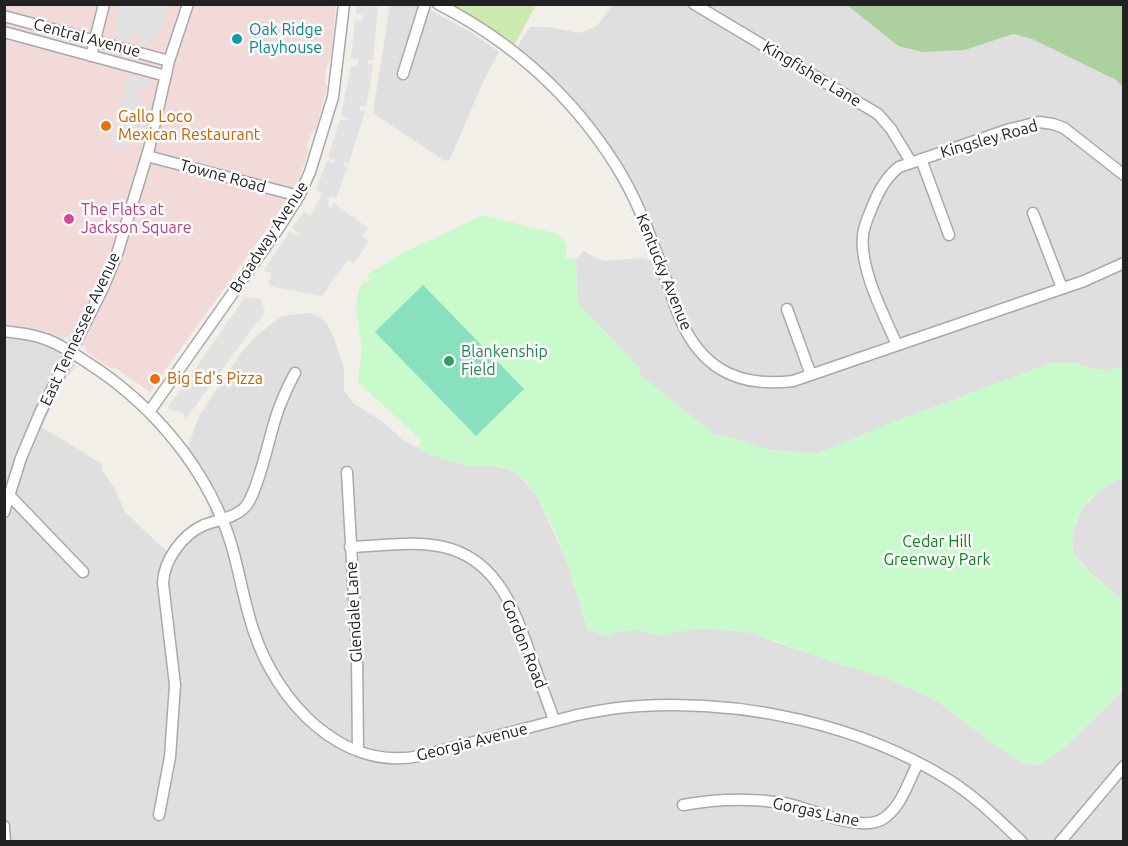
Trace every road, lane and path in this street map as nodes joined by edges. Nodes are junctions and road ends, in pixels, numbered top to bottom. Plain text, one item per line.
1 (104, 4) edge
2 (188, 4) edge
3 (344, 4) edge
4 (425, 4) edge
5 (438, 4) edge
6 (694, 4) edge
7 (4, 16) edge
8 (4, 32) edge
9 (95, 41) junction
10 (141, 53) junction
11 (91, 56) junction
12 (169, 61) junction
13 (137, 69) junction
14 (403, 74) dead end
15 (166, 76) junction
16 (147, 156) junction
17 (916, 160) junction
18 (1124, 175) edge
19 (299, 196) junction
20 (1033, 213) dead end
21 (949, 235) dead end
22 (1124, 263) edge
23 (1062, 288) junction
24 (787, 309) dead end
25 (4, 331) edge
26 (897, 345) junction
27 (71, 352) junction
28 (295, 373) dead end
29 (811, 375) junction
30 (149, 412) junction
31 (347, 472) dead end
32 (9, 495) junction
33 (4, 512) edge
34 (222, 519) junction
35 (350, 547) junction
36 (83, 572) dead end
37 (554, 720) junction
38 (358, 751) junction
39 (918, 763) junction
40 (1124, 766) edge
41 (683, 805) dead end
42 (159, 815) dead end
43 (4, 826) edge
44 (5, 842) edge
45 (1022, 842) edge
46 (1060, 842) edge

1 - 9 street
2 - 12 street, East Tennessee Avenue
3 - 19 street, Broadway Avenue
4 - 14 street
5 - 29 street, Kentucky Avenue
6 - 17 street, Kingfisher Lane
7 - 9 street, Central Avenue
8 - 11 street, Central Avenue
9 - 10 street, Central Avenue
9 - 11 street
10 - 12 street, Central Avenue
10 - 13 street
11 - 13 street, Central Avenue
12 - 15 street, East Tennessee Avenue
13 - 15 street, Central Avenue
15 - 16 street, East Tennessee Avenue
16 - 19 street, Towne Road
16 - 27 street, East Tennessee Avenue
17 - 18 street, Kingsley Road
17 - 21 street, Kingfisher Lane
17 - 26 street, Kingsley Road
19 - 30 street, Broadway Avenue
20 - 23 street
22 - 23 street, Kentucky Avenue
23 - 26 street, Kentucky Avenue
24 - 29 street
25 - 27 street, Georgia Avenue
26 - 29 street, Kentucky Avenue
27 - 30 street, Georgia Avenue
27 - 32 street, East Tennessee Avenue
28 - 34 street
30 - 34 street, Georgia Avenue
31 - 35 street, Glendale Lane
32 - 33 street, East Tennessee Avenue
32 - 36 street
34 - 38 street, Georgia Avenue
34 - 42 street
35 - 37 street, Gordon Road
35 - 38 street, Glendale Lane
37 - 38 street, Georgia Avenue
37 - 39 street, Georgia Avenue
39 - 41 street, Gorgas Lane
39 - 45 street, Georgia Avenue
40 - 46 street
43 - 44 street

